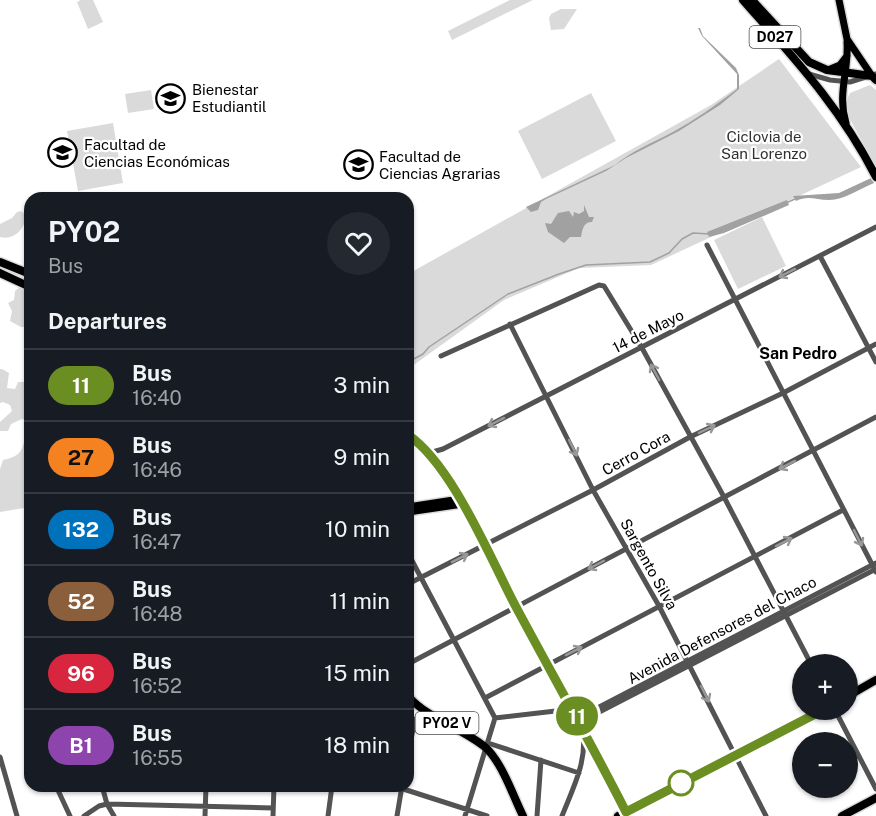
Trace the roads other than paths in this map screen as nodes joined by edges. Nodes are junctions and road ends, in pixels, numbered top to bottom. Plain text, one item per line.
1 (743, 0) edge
2 (752, 0) edge
3 (839, 0) edge
4 (847, 39) junction
5 (848, 54) junction
6 (827, 70) junction
7 (809, 74) junction
8 (875, 77) edge
9 (844, 78) junction
10 (846, 123) junction
11 (875, 174) edge
12 (876, 227) edge
13 (708, 245) dead end
14 (820, 256) junction
15 (0, 262) edge
16 (24, 272) edge
17 (0, 273) edge
18 (24, 284) edge
19 (735, 299) junction
20 (510, 324) junction
21 (876, 344) edge
22 (642, 348) junction
23 (869, 348) junction
24 (441, 356) dead end
25 (876, 362) edge
26 (783, 393) junction
27 (548, 396) junction
28 (876, 417) edge
29 (690, 437) junction
30 (414, 440) edge
31 (813, 452) junction
32 (429, 453) junction
33 (593, 490) junction
34 (724, 497) junction
35 (461, 502) junction
36 (414, 506) edge
37 (843, 510) junction
38 (414, 511) edge
39 (485, 545) junction
40 (627, 548) junction
41 (755, 557) junction
42 (414, 563) edge
43 (875, 568) edge
44 (422, 577) junction
45 (414, 581) edge
46 (660, 606) junction
47 (517, 608) junction
48 (784, 614) junction
49 (454, 641) junction
50 (806, 654) edge
51 (414, 661) edge
52 (548, 664) junction
53 (690, 664) junction
54 (876, 680) edge
55 (858, 690) edge
56 (485, 698) junction
57 (414, 701) edge
58 (573, 709) junction
59 (495, 718) junction
60 (414, 719) edge
61 (803, 720) edge
62 (840, 720) edge
63 (580, 722) junction
64 (456, 728) junction
65 (487, 746) junction
66 (735, 754) junction
67 (0, 757) edge
68 (541, 760) junction
69 (579, 773) junction
70 (876, 789) edge
71 (59, 792) edge
72 (104, 792) edge
73 (206, 792) edge
74 (274, 792) edge
75 (331, 792) edge
76 (401, 792) edge
77 (414, 792) edge
78 (876, 798) edge
79 (108, 804) junction
80 (205, 808) junction
81 (273, 808) junction
82 (466, 813) edge
83 (624, 815) edge
84 (17, 816) edge
85 (70, 816) edge
86 (84, 816) edge
87 (114, 816) edge
88 (205, 816) edge
89 (273, 816) edge
90 (328, 816) edge
91 (397, 816) edge
92 (487, 816) edge
93 (523, 816) edge
94 (537, 816) edge
95 (562, 816) edge
96 (766, 816) edge
97 (842, 816) edge

1 - 7 highway, D027
2 - 6 highway, D027
3 - 4 main road
4 - 5 main road
4 - 8 main road
5 - 6 main road
5 - 9 main road
6 - 9 highway, D027
7 - 9 street
7 - 10 highway, D027
8 - 9 highway, D027
9 - 10 main road
10 - 11 highway, D027
12 - 14 street, 14 de Mayo
13 - 19 street
14 -> 19 street, 14 de Mayo
14 - 23 street
15 - 16 highway
17 - 18 highway
19 - 22 street, 14 de Mayo
19 - 26 street
20 - 22 street
20 - 24 street
20 - 27 street, Sargento Silva
21 - 23 street, Cerro Cora
22 - 27 street, 14 de Mayo
29 -> 22 street
23 - 25 street
23 - 26 street, Cerro Cora
29 -> 26 street, Cerro Cora
26 - 31 street
27 -> 32 street, 14 de Mayo
27 -> 33 street, Sargento Silva
28 - 31 street
29 - 33 street, Cerro Cora
29 - 34 street
30 - 32 highway
31 -> 34 street
31 - 37 street
32 - 35 highway
33 - 39 street, Cerro Cora
33 - 40 street, Sargento Silva
34 - 40 street
34 - 41 street
35 - 36 main road
35 - 38 main road
35 - 39 highway
41 -> 37 street
37 -> 43 street
44 -> 39 street, Cerro Cora
39 - 47 highway
40 - 46 street, Sargento Silva
40 -> 47 street
41 - 46 street
41 - 48 street
42 - 44 street
43 - 48 street, Avenida Defensores del Chaco
44 - 45 street, Cerro Cora
44 - 49 street
52 -> 46 street
46 - 53 street, Sargento Silva
47 - 49 street
47 - 52 highway
48 - 50 street
48 - 53 street, Avenida Defensores del Chaco
49 - 51 street
49 - 56 street
52 - 56 street
52 - 58 highway
53 - 63 street, Avenida Defensores del Chaco
53 -> 66 street, Sargento Silva
54 - 55 highway
56 - 59 street
57 - 64 highway, PY02 V
58 - 59 street
58 - 63 highway
59 - 65 street
60 - 64 street
61 - 66 highway
62 - 70 street
63 - 69 street
63 - 83 highway
64 - 65 highway, PY02 V
65 - 68 street
65 - 82 street
65 - 93 highway, PY02 V
66 - 83 highway
66 - 96 street, Sargento Silva
67 - 84 street
68 - 69 street
68 - 94 street
69 - 95 street
71 - 85 street
72 - 79 street
73 - 80 street
74 - 81 street
75 - 90 street
76 - 91 street
77 - 82 street
78 - 97 highway
79 - 80 street
79 - 86 street
79 - 87 street
80 - 81 street
80 - 88 street
81 - 89 street
82 - 92 street

